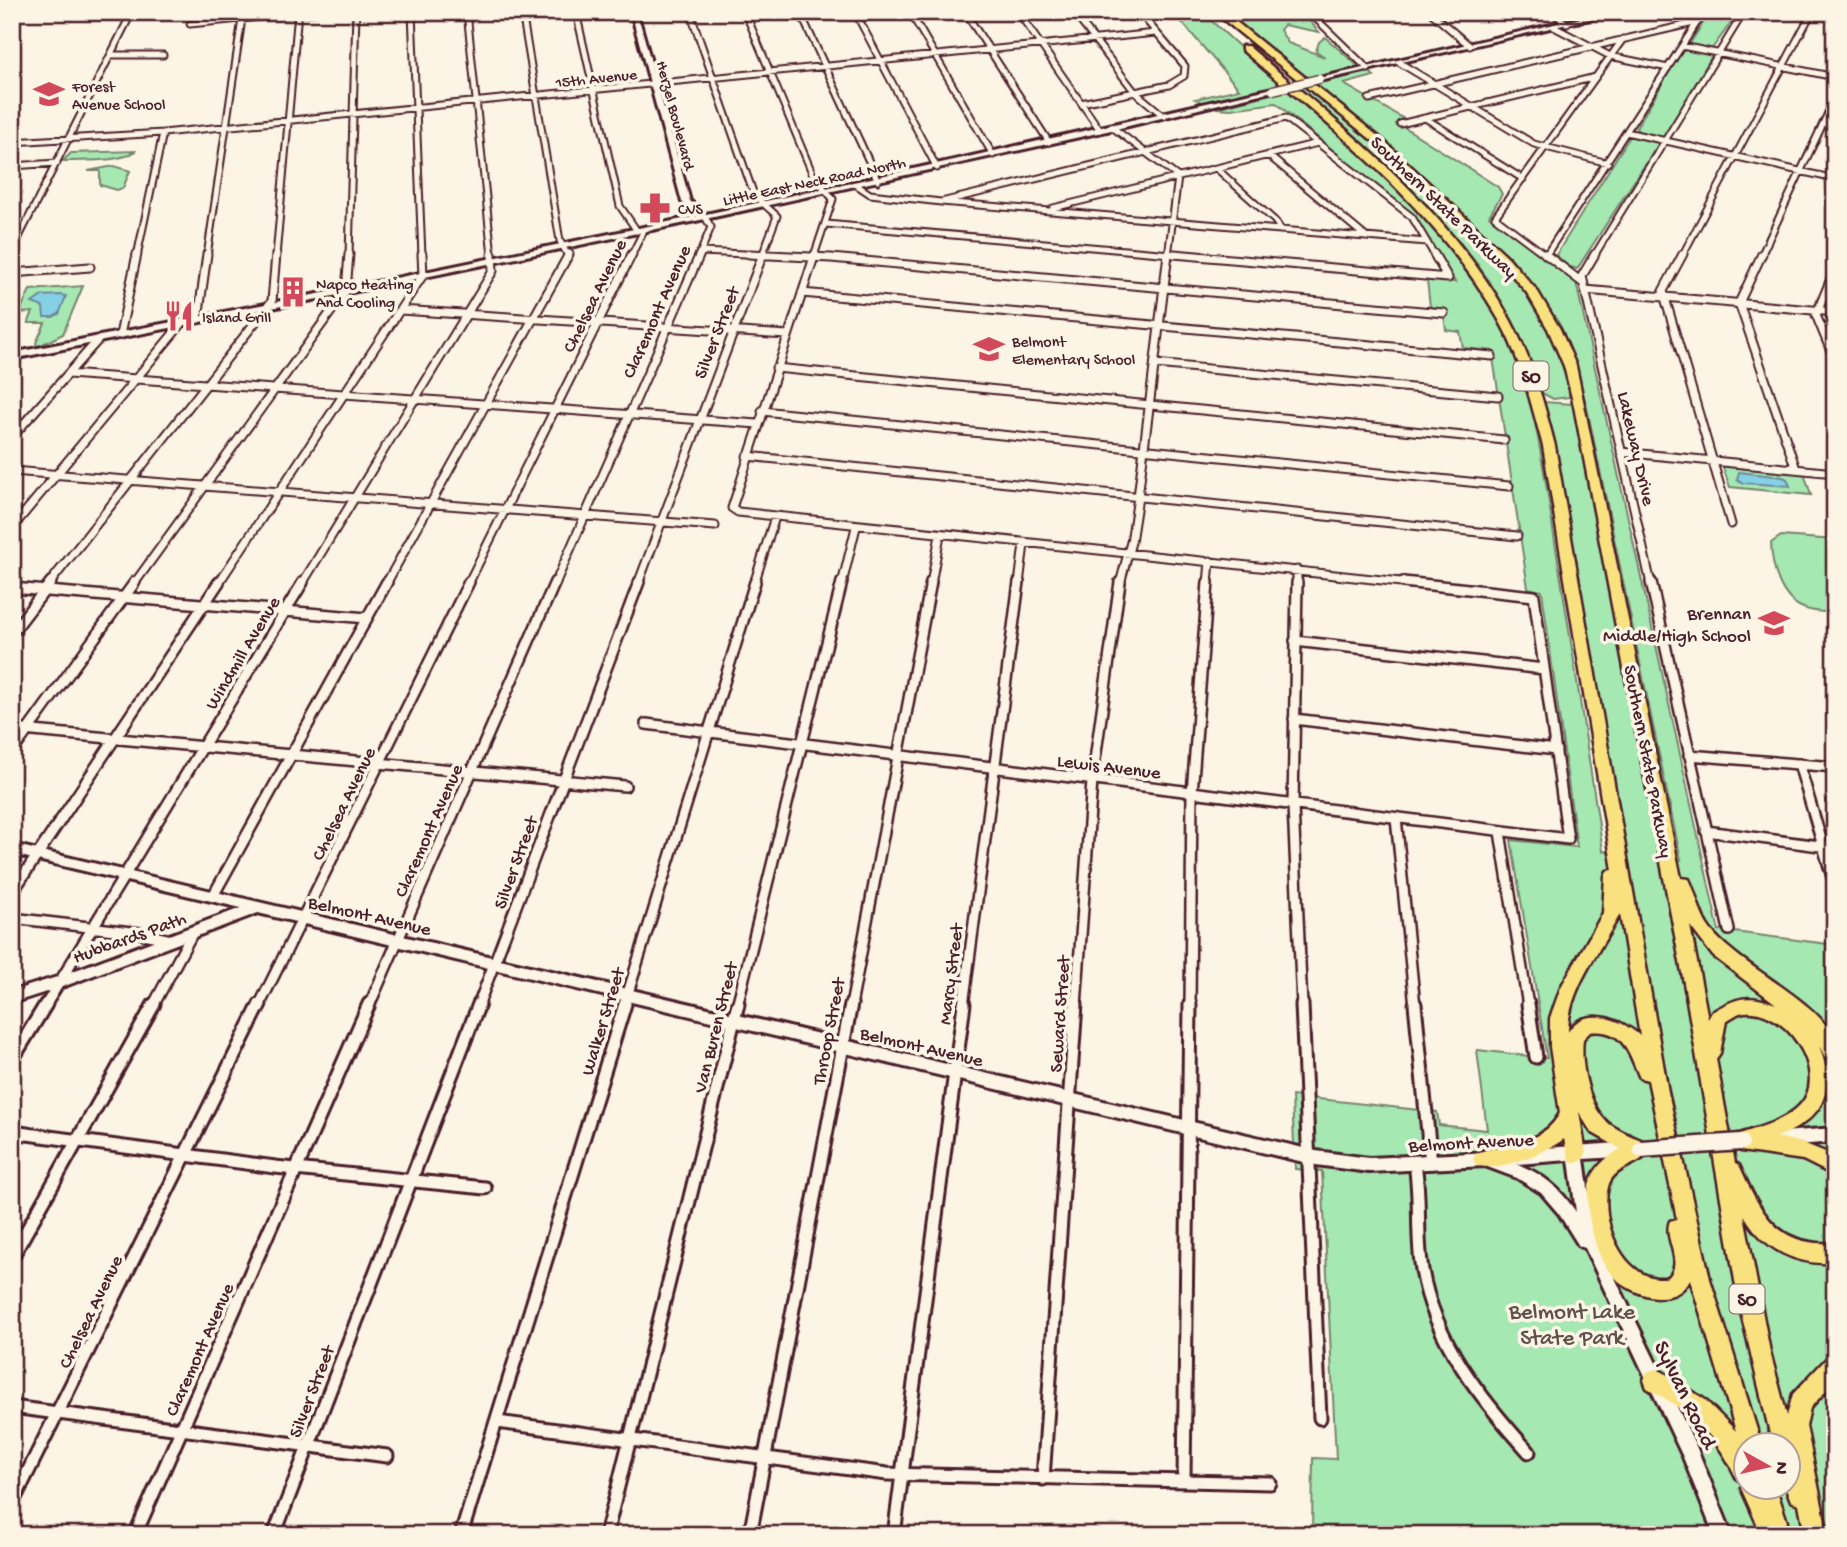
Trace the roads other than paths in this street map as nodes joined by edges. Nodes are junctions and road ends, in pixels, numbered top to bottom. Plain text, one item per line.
1 (132, 12) edge
2 (314, 12) edge
3 (356, 12) edge
4 (412, 12) edge
5 (467, 12) edge
6 (522, 12) edge
7 (576, 12) edge
8 (634, 12) edge
9 (690, 12) edge
10 (746, 12) edge
11 (800, 12) edge
12 (855, 12) edge
13 (911, 12) edge
14 (965, 12) edge
15 (1018, 12) edge
16 (1073, 12) edge
17 (1139, 12) edge
18 (1208, 12) edge
19 (1218, 12) edge
20 (1309, 12) edge
21 (1430, 12) edge
22 (1552, 12) edge
23 (1617, 12) edge
24 (1704, 12) edge
25 (1744, 12) edge
26 (1812, 12) edge
27 (298, 13) edge
28 (243, 15) edge
29 (1698, 22) junction
30 (190, 23) dead end
31 (1566, 24) junction
32 (1555, 27) junction
33 (1156, 33) junction
34 (1094, 39) junction
35 (1623, 39) junction
36 (1040, 45) junction
37 (1470, 46) junction
38 (1682, 46) junction
39 (1592, 47) junction
40 (989, 50) junction
41 (1719, 53) junction
42 (111, 55) junction
43 (163, 55) dead end
44 (936, 55) junction
45 (1611, 55) junction
46 (880, 61) junction
47 (1400, 63) junction
48 (1783, 66) junction
49 (826, 67) junction
50 (1668, 68) junction
51 (1368, 69) junction
52 (769, 72) junction
53 (1595, 77) junction
54 (1835, 77) edge
55 (714, 78) junction
56 (654, 84) junction
57 (1435, 84) junction
58 (593, 90) junction
59 (1273, 90) joint
60 (1135, 92) junction
61 (535, 96) junction
62 (1835, 98) edge
63 (1369, 99) dead end
64 (476, 102) junction
65 (1081, 103) junction
66 (1472, 106) junction
67 (416, 107) junction
68 (352, 114) junction
69 (1164, 116) junction
70 (1425, 118) junction
71 (289, 120) junction
72 (1400, 124) dead end
73 (226, 127) junction
74 (1112, 127) junction
75 (1100, 130) junction
76 (1626, 132) junction
77 (163, 133) junction
78 (69, 139) junction
79 (1666, 141) junction
80 (12, 142) edge
81 (1049, 142) junction
82 (1318, 144) junction
83 (1545, 148) junction
84 (1143, 152) junction
85 (993, 155) junction
86 (1268, 155) junction
87 (1735, 156) junction
88 (57, 163) junction
89 (1608, 163) junction
90 (12, 166) edge
91 (937, 168) junction
92 (1216, 169) junction
93 (1800, 171) junction
94 (1178, 177) junction
95 (1523, 179) junction
96 (1835, 179) edge
97 (878, 181) junction
98 (858, 186) junction
99 (826, 192) junction
100 (941, 202) junction
101 (765, 205) junction
102 (1044, 210) junction
103 (705, 217) junction
104 (1173, 221) junction
105 (826, 224) junction
106 (1281, 230) junction
107 (641, 231) junction
108 (1366, 237) junction
109 (1427, 242) junction
110 (565, 246) junction
111 (12, 251) edge
112 (701, 251) junction
113 (1169, 254) junction
114 (1546, 255) junction
115 (764, 256) junction
116 (814, 257) junction
117 (494, 260) junction
118 (90, 267) dead end
119 (12, 273) edge
120 (1834, 274) edge
121 (423, 275) junction
122 (1584, 286) junction
123 (1164, 288) junction
124 (346, 291) junction
125 (802, 293) junction
126 (1663, 296) junction
127 (1739, 303) junction
128 (267, 307) junction
129 (400, 310) junction
130 (1817, 310) junction
131 (1835, 312) edge
132 (1444, 313) dead end
133 (466, 315) junction
134 (198, 319) junction
135 (533, 319) junction
136 (183, 322) junction
137 (599, 324) junction
138 (1160, 324) junction
139 (667, 329) junction
140 (733, 332) junction
141 (120, 335) junction
142 (787, 335) junction
143 (98, 340) junction
144 (12, 356) edge
145 (1492, 356) dead end
146 (1835, 361) edge
147 (1155, 364) junction
148 (776, 369) junction
149 (68, 374) junction
150 (136, 379) junction
151 (205, 385) junction
152 (275, 390) junction
153 (343, 395) junction
154 (1498, 396) dead end
155 (413, 401) junction
156 (485, 405) junction
157 (1150, 405) junction
158 (556, 410) junction
159 (762, 411) junction
160 (627, 416) junction
161 (700, 421) junction
162 (758, 424) junction
163 (12, 437) edge
164 (1504, 440) dead end
165 (1144, 449) junction
166 (1621, 452) junction
167 (747, 456) junction
168 (1713, 461) junction
169 (1796, 469) junction
170 (12, 471) edge
171 (1835, 472) edge
172 (57, 474) junction
173 (128, 481) junction
174 (1509, 486) dead end
175 (203, 487) junction
176 (277, 494) junction
177 (1138, 497) junction
178 (354, 498) junction
179 (429, 504) junction
180 (506, 511) junction
181 (583, 517) junction
182 (775, 517) junction
183 (660, 522) junction
184 (1731, 524) dead end
185 (715, 526) dead end
186 (856, 527) junction
187 (12, 528) edge
188 (940, 535) junction
189 (1517, 536) dead end
190 (1024, 544) junction
191 (1128, 553) junction
192 (1210, 561) junction
193 (1297, 570) junction
194 (12, 588) edge
195 (45, 591) junction
196 (1534, 596) joint
197 (124, 597) junction
198 (204, 605) junction
199 (285, 611) junction
200 (367, 618) junction
201 (12, 633) edge
202 (1295, 641) junction
203 (1544, 669) junction
204 (1294, 719) junction
205 (646, 724) dead end
206 (12, 729) edge
207 (28, 730) junction
208 (708, 733) junction
209 (115, 738) junction
210 (802, 745) junction
211 (203, 746) junction
212 (1556, 750) junction
213 (12, 752) edge
214 (292, 754) junction
215 (1689, 755) junction
216 (897, 757) junction
217 (381, 763) junction
218 (1799, 764) junction
219 (1835, 767) edge
220 (994, 769) junction
221 (472, 772) junction
222 (563, 780) junction
223 (1092, 781) junction
224 (625, 786) dead end
225 (1192, 793) junction
226 (1293, 806) junction
227 (1395, 818) junction
228 (1706, 831) junction
229 (1500, 832) junction
230 (1615, 835) junction
231 (1568, 839) joint
232 (1666, 841) junction
233 (1823, 846) junction
234 (1835, 848) edge
235 (12, 849) edge
236 (37, 855) junction
237 (125, 875) junction
238 (1835, 887) edge
239 (12, 893) edge
240 (213, 896) junction
241 (259, 907) junction
242 (12, 918) edge
243 (304, 918) junction
244 (93, 926) junction
245 (1729, 930) dead end
246 (193, 932) junction
247 (171, 940) junction
248 (398, 940) junction
249 (494, 963) junction
250 (60, 982) junction
251 (627, 995) junction
252 (12, 997) edge
253 (734, 1020) junction
254 (842, 1046) junction
255 (1835, 1056) edge
256 (1536, 1057) dead end
257 (12, 1060) edge
258 (1709, 1069) junction
259 (954, 1073) junction
260 (1659, 1092) junction
261 (1069, 1100) junction
262 (1571, 1110) junction
263 (1187, 1128) junction
264 (12, 1132) edge
265 (1835, 1135) edge
266 (80, 1140) junction
267 (1732, 1146) junction
268 (1641, 1149) junction
269 (1576, 1154) junction
270 (185, 1155) junction
271 (1308, 1156) junction
272 (1483, 1159) junction
273 (1431, 1163) junction
274 (1415, 1164) junction
275 (297, 1167) junction
276 (1835, 1167) edge
277 (1675, 1170) junction
278 (411, 1180) junction
279 (485, 1188) dead end
280 (1835, 1253) edge
281 (12, 1257) edge
282 (1599, 1266) junction
283 (1835, 1365) edge
284 (1655, 1380) junction
285 (12, 1408) edge
286 (58, 1413) junction
287 (1320, 1419) dead end
288 (497, 1422) junction
289 (182, 1429) junction
290 (1747, 1432) edge
291 (1780, 1432) edge
292 (629, 1441) junction
293 (1731, 1442) edge
294 (308, 1445) junction
295 (1529, 1452) dead end
296 (387, 1456) dead end
297 (764, 1459) junction
298 (902, 1475) junction
299 (1043, 1479) junction
300 (1184, 1479) junction
301 (1270, 1483) dead end
302 (1801, 1496) edge
303 (1759, 1502) edge
304 (1770, 1502) edge
305 (12, 1504) edge
306 (135, 1535) edge
307 (274, 1535) edge
308 (461, 1535) edge
309 (606, 1535) edge
310 (750, 1535) edge
311 (894, 1535) edge
312 (1723, 1535) edge
313 (1774, 1535) edge
314 (1781, 1535) edge
315 (1815, 1535) edge

1 - 42 street
2 - 27 street
3 - 68 street
4 - 67 street
5 - 64 street
6 - 61 street
7 - 58 street
8 - 56 main road, Herzel Boulevard
9 - 55 street
10 - 52 street
11 - 49 street
12 - 46 street
13 - 44 street
14 - 40 street
15 - 36 street
16 - 34 street
17 - 33 street
18 - 230 highway, Southern State Parkway / SO
19 - 232 highway, Southern State Parkway / SO
20 - 51 street
21 - 37 street
22 - 31 street
23 - 31 main road, Little East Neck Road North
24 - 29 street
25 - 41 street
26 - 48 street
27 - 28 street
27 - 71 street
28 - 30 street
28 - 73 street
29 - 35 street
29 - 38 street
31 - 32 main road, Little East Neck Road North
32 - 37 main road, Little East Neck Road North
32 - 39 street
33 - 34 street, 15th Avenue
33 - 60 street
34 - 36 street, 15th Avenue
34 - 60 street
35 - 39 street
35 - 45 street
36 - 40 street, 15th Avenue
36 - 65 street
37 - 47 main road, Little East Neck Road North
38 - 41 street
38 - 50 street
39 - 45 street
39 - 57 street
40 - 44 street, 15th Avenue
40 - 81 street
41 - 48 street
41 - 79 street
42 - 43 street
42 - 78 street
44 - 46 street, 15th Avenue
44 - 85 street
45 - 50 street
45 - 53 street
46 - 49 street, 15th Avenue
46 - 91 street
47 - 51 main road, Little East Neck Road North
47 - 57 street
48 - 54 street
48 - 87 street
49 - 52 street, 15th Avenue
49 - 97 street
50 - 76 street
51 - 59 main road, Little East Neck Road North, bridge
52 - 55 street, 15th Avenue
52 - 99 street
53 - 66 street
53 - 83 street
55 - 56 street, 15th Avenue
55 - 101 street
56 - 58 street, 15th Avenue
56 - 103 main road, Herzel Boulevard
57 - 63 street
57 - 66 street
58 - 61 street, 15th Avenue
58 - 107 street
59 - 69 main road, Little East Neck Road North
60 - 65 street
60 - 69 street
61 - 64 street, 15th Avenue
61 - 110 street
62 - 93 street
64 - 67 street, 15th Avenue
64 - 117 street
65 - 75 street
66 - 70 street
66 - 83 street
67 - 68 street, 15th Avenue
67 - 121 street
68 - 71 street, 15th Avenue
68 - 124 street
69 - 74 main road, Little East Neck Road North
70 - 72 street
70 - 95 street
71 - 73 street, 15th Avenue
71 - 128 street
73 - 77 street, 15th Avenue
73 - 134 street
74 - 75 main road, Little East Neck Road North
74 - 84 street
75 - 81 main road, Little East Neck Road North
76 - 79 street
76 - 89 street
77 - 78 street, 15th Avenue
77 - 141 street
78 - 80 street, 15th Avenue
78 - 88 street
79 - 87 street
79 - 122 street
81 - 85 main road, Little East Neck Road North
82 - 84 street
82 - 86 street
82 - 109 street
83 - 89 street
83 - 95 street
84 - 94 street
84 - 100 street
85 - 91 main road, Little East Neck Road North
86 - 92 street
86 - 108 street
87 - 93 street
87 - 126 street
88 - 90 street
88 - 111 street
89 - 114 street
91 - 97 main road, Little East Neck Road North
92 - 94 street
92 - 106 street
93 - 96 street
93 - 127 street
94 - 102 street
94 - 104 street, Seward Street
95 - 114 street
97 - 98 main road, Little East Neck Road North
98 - 99 main road, Little East Neck Road North
98 - 100 street
99 - 101 main road, Little East Neck Road North
99 - 105 street
100 - 102 street
101 - 103 main road, Little East Neck Road North
101 - 115 street, Silver Street
102 - 104 street
103 - 107 main road, Little East Neck Road North
103 - 112 street, Claremont Avenue
104 - 106 street
104 - 113 street, Seward Street
105 - 113 street
105 - 116 street
106 - 108 street
107 - 110 main road, Little East Neck Road North
107 - 137 street, Chelsea Avenue
108 - 109 street
109 - 113 street
110 - 117 main road, Little East Neck Road North
110 - 135 street
112 - 115 street
112 - 139 street, Claremont Avenue
113 - 123 street, Seward Street
114 - 122 street
115 - 116 street
115 - 140 street, Silver Street
116 - 123 street
116 - 125 street
117 - 121 main road, Little East Neck Road North
117 - 133 street, Windmill Avenue
118 - 119 street
120 - 130 street
121 - 124 main road, Little East Neck Road North
121 - 129 street
122 - 126 street
122 - 166 street, Lakeway Drive
123 - 132 street
123 - 138 street, Seward Street
124 - 128 main road, Little East Neck Road North
124 - 152 street
125 - 138 street
125 - 142 street
126 - 127 street
126 - 168 street
127 - 130 street
127 - 169 street
128 - 134 main road, Little East Neck Road North
128 - 151 street
129 - 133 street
129 - 153 street
130 - 131 street
130 - 146 street
133 - 135 street
133 - 155 street, Windmill Avenue
134 - 136 main road, Little East Neck Road North
135 - 137 street
135 - 156 street
136 - 141 main road, Little East Neck Road North
136 - 150 street
137 - 139 street
137 - 158 street, Chelsea Avenue
138 - 145 street
138 - 147 street, Seward Street
139 - 140 street
139 - 160 street, Claremont Avenue
140 - 142 street
140 - 161 street, Silver Street
141 - 143 main road, Little East Neck Road North
142 - 148 street
143 - 144 main road, Little East Neck Road North
143 - 149 street
147 - 154 street
147 - 157 street, Seward Street
148 - 157 street
148 - 159 street
149 - 150 street
149 - 163 street
150 - 151 street
150 - 172 street
151 - 152 street
151 - 173 street
152 - 153 street
152 - 175 street
153 - 155 street
153 - 176 street
155 - 156 street
155 - 178 street, Windmill Avenue
156 - 158 street
156 - 179 street
157 - 164 street
157 - 165 street, Seward Street
158 - 160 street
158 - 180 street, Chelsea Avenue
159 - 162 street
159 - 165 street
160 - 161 street
160 - 181 street, Claremont Avenue
161 - 162 street
161 - 183 street, Silver Street
162 - 167 street
165 - 174 street
165 - 177 street, Seward Street
166 - 168 street
166 - 215 street, Lakeway Drive
167 - 177 street
167 - 182 street
168 - 169 street
168 - 184 street
169 - 171 street
170 - 172 street
172 - 173 street
172 - 187 street
173 - 175 street
173 - 195 street
175 - 176 street
175 - 197 street
176 - 178 street
176 - 198 street
177 - 189 street
177 - 191 street, Seward Street
178 - 179 street
178 - 199 street, Windmill Avenue
179 - 180 street
179 - 200 street
180 - 181 street
180 - 217 street, Chelsea Avenue
181 - 183 street
181 - 221 street, Claremont Avenue
182 - 186 street
182 - 208 street, Walker Street
183 - 185 street
183 - 222 street, Silver Street
186 - 188 street
186 - 210 street, Van Buren Street
188 - 190 street
188 - 216 street, Throop Street
190 - 191 street
190 - 220 street, Marcy Street
191 - 192 street
191 - 223 street, Seward Street
192 - 193 street
192 - 225 street
193 - 196 street
193 - 202 street
194 - 195 street
195 - 197 street
195 - 201 street
196 - 203 street
197 - 198 street
197 - 207 street
198 - 199 street
198 - 209 street
199 - 200 street
199 - 211 street, Windmill Avenue
200 - 214 street
202 - 203 street
202 - 204 street
203 - 212 street
204 - 212 street
204 - 226 street
205 - 208 street, Lewis Avenue
206 - 207 street
207 - 209 street
207 - 213 street
208 - 210 street, Lewis Avenue
208 - 251 street, Walker Street
209 - 211 street
209 - 236 street
210 - 216 street, Lewis Avenue
210 - 253 street, Van Buren Street
211 - 214 street
211 - 237 street, Windmill Avenue
212 - 231 street
214 - 217 street
214 - 240 street
215 - 218 street
215 - 228 street, Lakeway Drive
216 - 220 street, Lewis Avenue
216 - 254 street, Throop Street
217 - 221 street
217 - 243 street, Chelsea Avenue
218 - 219 street
218 - 233 street
220 - 223 street, Lewis Avenue
220 - 259 street, Marcy Street
221 - 222 street
221 - 248 street, Claremont Avenue
222 - 224 street
222 - 249 street, Silver Street
223 - 225 street, Lewis Avenue
223 - 261 street, Seward Street
225 - 226 street, Lewis Avenue
225 - 263 street
226 - 227 street, Lewis Avenue
226 - 271 street
227 - 229 street, Lewis Avenue
227 - 273 street
228 - 233 street
228 - 245 street, Lakeway Drive
229 - 231 street, Lewis Avenue
229 - 256 street
230 - 260 highway, Southern State Parkway / SO
230 - 262 highway
232 - 255 highway
232 - 258 highway, Southern State Parkway / SO
233 - 234 street
233 - 238 street
235 - 236 main road, Belmont Avenue
236 - 237 main road, Belmont Avenue
236 - 239 street
237 - 240 main road, Belmont Avenue
237 - 244 street, Windmill Avenue
240 - 241 main road, Belmont Avenue
241 - 243 main road, Belmont Avenue
241 - 246 main road, Hubbards Path
242 - 244 street
243 - 248 main road, Belmont Avenue
243 - 270 street, Chelsea Avenue
244 - 247 street
244 - 250 street, Windmill Avenue
246 - 247 main road, Hubbards Path
246 - 266 street
247 - 250 main road, Hubbards Path
248 - 249 main road, Belmont Avenue
248 - 275 street, Claremont Avenue
249 - 251 main road, Belmont Avenue
249 - 278 street, Silver Street
250 - 252 main road, Hubbards Path
250 - 257 street, Windmill Avenue
251 - 253 main road, Belmont Avenue
251 - 288 street, Walker Street
253 - 254 main road, Belmont Avenue
253 - 292 street, Van Buren Street
254 - 259 main road, Belmont Avenue
254 - 297 street, Throop Street
258 - 267 highway, Southern State Parkway / SO
258 - 267 highway
259 - 261 main road, Belmont Avenue
259 - 298 street, Marcy Street
260 - 268 highway
260 - 277 highway, Southern State Parkway / SO
261 - 263 main road, Belmont Avenue
261 - 299 street, Seward Street
262 - 269 highway
262 - 272 highway
263 - 271 main road, Belmont Avenue
263 - 300 street
264 - 266 street
265 - 267 main road, Belmont Avenue
266 - 270 street
266 - 281 street
267 - 268 main road, Belmont Avenue, bridge
267 - 276 highway
267 - 280 highway
267 - 291 highway, Southern State Parkway / SO
268 - 269 main road, Belmont Avenue
268 - 277 highway
269 - 272 main road, Belmont Avenue
269 - 282 main road, Sylvan Road
270 - 275 street
270 - 286 street, Chelsea Avenue
271 - 274 main road, Belmont Avenue
271 - 287 street
272 - 273 main road, Belmont Avenue
272 - 282 main road
273 - 274 main road, Belmont Avenue
274 - 295 street
275 - 278 street
275 - 289 street, Claremont Avenue
277 - 290 highway, Southern State Parkway / SO
278 - 279 street
278 - 294 street, Silver Street
282 - 284 main road, Sylvan Road
283 - 315 highway
284 - 293 highway
284 - 312 main road, Sylvan Road
285 - 286 street
286 - 289 street
286 - 305 street, Chelsea Avenue
288 - 292 street
288 - 308 street, Walker Street
289 - 294 street
289 - 306 street, Claremont Avenue
292 - 297 street
292 - 309 street, Van Buren Street
294 - 296 street
294 - 307 street, Silver Street
297 - 298 street
297 - 310 street, Throop Street
298 - 299 street
298 - 311 street, Marcy Street
299 - 300 street
300 - 301 street
302 - 315 highway
303 - 313 highway
304 - 314 highway

